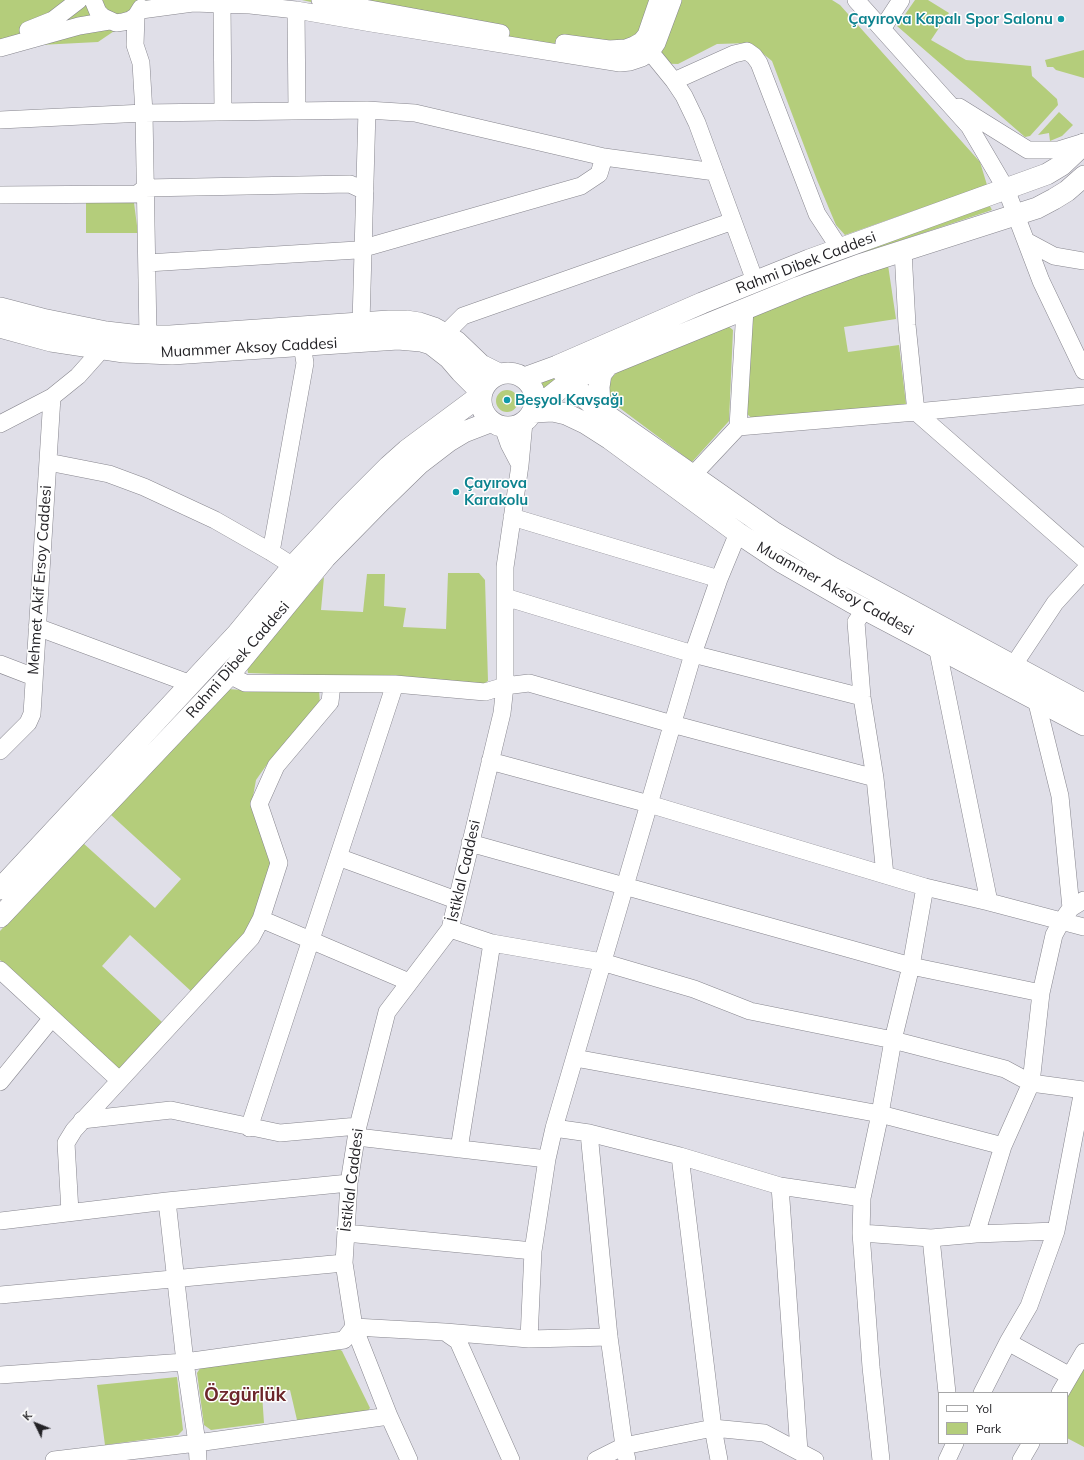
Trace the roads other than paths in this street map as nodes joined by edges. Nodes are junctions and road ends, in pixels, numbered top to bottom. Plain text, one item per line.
1 (79, 0) edge
2 (93, 0) edge
3 (320, 0) edge
4 (658, 0) edge
5 (673, 0) edge
6 (856, 0) edge
7 (901, 0) edge
8 (222, 3) junction
9 (140, 9) edge
10 (296, 10) junction
11 (112, 22) junction
12 (882, 29) junction
13 (0, 37) edge
14 (136, 45) junction
15 (646, 47) junction
16 (0, 48) edge
17 (674, 81) junction
18 (943, 96) junction
19 (367, 110) junction
20 (297, 111) junction
21 (223, 112) junction
22 (144, 113) junction
23 (0, 120) edge
24 (1084, 143) edge
25 (604, 157) junction
26 (715, 172) junction
27 (1084, 176) edge
28 (145, 188) junction
29 (1006, 189) junction
30 (365, 191) junction
31 (0, 195) edge
32 (1016, 215) junction
33 (732, 221) junction
34 (1026, 241) junction
35 (363, 248) junction
36 (840, 249) junction
37 (903, 251) junction
38 (1084, 260) edge
39 (146, 263) junction
40 (755, 281) junction
41 (0, 308) edge
42 (745, 309) junction
43 (361, 323) junction
44 (0, 327) edge
45 (446, 334) junction
46 (148, 336) junction
47 (302, 345) junction
48 (103, 348) junction
49 (608, 365) junction
50 (1084, 371) edge
51 (564, 373) junction
52 (499, 374) junction
53 (524, 378) junction
54 (481, 393) junction
55 (1084, 396) edge
56 (52, 397) junction
57 (916, 412) junction
58 (531, 413) junction
59 (605, 414) junction
60 (0, 424) edge
61 (497, 425) junction
62 (738, 427) junction
63 (48, 462) junction
64 (520, 465) junction
65 (692, 476) junction
66 (512, 517) junction
67 (738, 533) junction
68 (271, 552) junction
69 (1084, 559) edge
70 (293, 566) junction
71 (1084, 571) edge
72 (719, 579) junction
73 (504, 597) junction
74 (865, 609) junction
75 (37, 627) junction
76 (937, 646) junction
77 (693, 654) junction
78 (0, 664) edge
79 (1014, 666) junction
80 (229, 675) junction
81 (34, 677) junction
82 (191, 684) junction
83 (332, 684) junction
84 (395, 684) junction
85 (505, 686) junction
86 (862, 697) junction
87 (1036, 699) junction
88 (1084, 704) edge
89 (672, 724) junction
90 (1084, 725) edge
91 (0, 751) edge
92 (490, 761) junction
93 (875, 778) junction
94 (649, 804) junction
95 (470, 843) junction
96 (338, 857) junction
97 (885, 875) junction
98 (624, 887) junction
99 (925, 887) junction
100 (0, 889) edge
101 (456, 900) junction
102 (989, 902) junction
103 (1072, 910) edge
104 (0, 917) edge
105 (261, 918) junction
106 (1084, 927) edge
107 (450, 929) junction
108 (311, 940) junction
109 (492, 943) junction
110 (602, 962) junction
111 (911, 966) junction
112 (0, 970) edge
113 (409, 982) junction
114 (1041, 993) junction
115 (52, 1018) junction
116 (893, 1040) junction
117 (575, 1058) junction
118 (119, 1080) junction
119 (0, 1082) edge
120 (1031, 1083) junction
121 (1083, 1090) edge
122 (880, 1114) junction
123 (82, 1120) junction
124 (249, 1128) junction
125 (554, 1128) junction
126 (358, 1132) junction
127 (589, 1133) junction
128 (1003, 1146) junction
129 (459, 1149) junction
130 (680, 1156) junction
131 (547, 1159) junction
132 (349, 1183) junction
133 (780, 1186) junction
134 (862, 1198) junction
135 (167, 1201) junction
136 (70, 1212) junction
137 (0, 1221) edge
138 (1056, 1231) junction
139 (346, 1233) junction
140 (861, 1233) junction
141 (976, 1234) junction
142 (931, 1238) junction
143 (533, 1251) junction
144 (344, 1263) junction
145 (175, 1278) junction
146 (0, 1295) edge
147 (354, 1327) junction
148 (445, 1332) junction
149 (609, 1336) junction
150 (529, 1339) junction
151 (1008, 1342) junction
152 (1084, 1352) edge
153 (185, 1362) junction
154 (0, 1375) edge
155 (1070, 1376) junction
156 (947, 1392) edge
157 (983, 1392) edge
158 (1061, 1392) edge
159 (389, 1416) junction
160 (713, 1428) junction
161 (197, 1443) junction
162 (955, 1444) edge
163 (1030, 1444) edge
164 (799, 1451) junction
165 (626, 1453) edge
166 (54, 1460) edge
167 (198, 1460) edge
168 (409, 1460) edge
169 (511, 1460) edge
170 (596, 1460) edge
171 (719, 1460) edge
172 (815, 1460) edge
173 (881, 1460) edge
174 (947, 1460) edge
175 (1021, 1460) edge

1 - 13 street
2 - 11 street
3 - 15 street
4 - 15 street
5 - 15 street
6 - 12 street
7 - 12 street
8 - 9 street
8 - 10 street
8 - 21 street
9 - 11 street
9 - 14 street
10 - 15 street
10 - 20 street
11 - 14 street
11 - 16 street
12 - 18 street
14 - 22 street
15 - 17 street
17 - 26 street
17 - 36 street
18 - 24 street
18 - 29 street
19 - 20 street
19 - 25 street
19 - 30 street
20 - 21 street
21 - 22 street
22 - 23 street
22 - 28 street
24 - 29 main road, Rahmi Dibek Caddesi
25 - 26 street
25 - 35 street
26 - 33 street
27 - 32 main road, Rahmi Dibek Caddesi
28 - 30 street
28 - 31 street
28 - 39 street
29 - 32 street
29 - 36 main road, Rahmi Dibek Caddesi
30 - 35 street
32 - 34 street
32 - 37 main road, Rahmi Dibek Caddesi
33 - 40 street
33 - 45 street
34 - 38 street
34 - 50 street
35 - 39 street
35 - 43 street
36 - 40 main road, Rahmi Dibek Caddesi
37 - 42 main road, Rahmi Dibek Caddesi
37 - 57 street
39 - 46 street
40 - 51 main road, Rahmi Dibek Caddesi
41 - 46 main road
42 - 49 main road, Rahmi Dibek Caddesi
42 - 62 street
43 - 45 main road
43 - 46 main road
44 - 48 main road, Muammer Aksoy Caddesi
45 - 52 main road
47 - 48 main road, Muammer Aksoy Caddesi
47 - 54 main road, Muammer Aksoy Caddesi
47 - 68 street
48 - 56 street
49 - 51 main road, Rahmi Dibek Caddesi
49 - 59 main road
51 - 53 main road, Rahmi Dibek Caddesi
51 - 58 main road, Rahmi Dibek Caddesi
51 - 59 main road
52 - 53 main road
52 - 54 main road, Rahmi Dibek Caddesi
53 - 58 main road
54 - 61 main road
54 - 70 main road, Rahmi Dibek Caddesi
55 - 57 street
56 - 60 street
56 - 63 street, Mehmet Akif Ersoy Caddesi
57 - 62 street
57 - 69 street
58 - 61 main road, Rahmi Dibek Caddesi
58 - 64 street, İstiklal Caddesi
58 - 67 main road, Muammer Aksoy Caddesi
59 - 65 main road
61 - 64 street
61 - 80 main road, Rahmi Dibek Caddesi
62 - 65 street
63 - 68 street
63 - 75 street, Mehmet Akif Ersoy Caddesi
64 - 66 street, İstiklal Caddesi
65 - 79 main road
66 - 72 street
66 - 73 street, İstiklal Caddesi
67 - 72 street
67 - 74 main road, Muammer Aksoy Caddesi
68 - 70 street
70 - 82 main road, Rahmi Dibek Caddesi
71 - 79 street
72 - 77 street
73 - 77 street
73 - 85 street, İstiklal Caddesi
74 - 76 main road, Muammer Aksoy Caddesi
74 - 86 street
75 - 81 street, Mehmet Akif Ersoy Caddesi
75 - 82 street
76 - 87 main road, Muammer Aksoy Caddesi
76 - 102 street
77 - 86 street
77 - 89 street
78 - 81 street
79 - 88 main road
80 - 83 street
80 - 104 main road, Rahmi Dibek Caddesi
81 - 91 street, Mehmet Akif Ersoy Caddesi
82 - 100 main road, Rahmi Dibek Caddesi
83 - 84 street
83 - 105 street
84 - 85 street
84 - 96 street
85 - 89 street
85 - 92 street, İstiklal Caddesi
86 - 93 street
87 - 90 main road, Muammer Aksoy Caddesi
87 - 103 street
89 - 93 street
89 - 94 street
92 - 94 street
92 - 95 street, İstiklal Caddesi
93 - 97 street
94 - 97 street
94 - 98 street
95 - 98 street
95 - 101 street, İstiklal Caddesi
96 - 101 street
96 - 108 street
97 - 99 street
98 - 110 street
98 - 111 street
99 - 102 street
99 - 111 street
101 - 107 street, İstiklal Caddesi
102 - 103 street
103 - 106 street
103 - 114 street
105 - 108 street
105 - 118 street
107 - 109 street
107 - 113 street, İstiklal Caddesi
108 - 113 street
108 - 124 street
109 - 110 street
109 - 129 street
110 - 116 street
110 - 117 street
111 - 114 street
111 - 116 street
112 - 115 street
113 - 126 street, İstiklal Caddesi
114 - 120 street
115 - 118 street
115 - 119 street
116 - 120 street
116 - 122 street
117 - 122 street
117 - 125 street
118 - 123 street
120 - 121 street
120 - 128 street
121 - 138 street
122 - 128 street
122 - 134 street
123 - 124 street
123 - 136 street
124 - 126 street
125 - 127 street
125 - 131 street
126 - 129 street
126 - 132 street, İstiklal Caddesi
127 - 130 street
127 - 149 street
128 - 141 street
129 - 131 street
130 - 133 street
130 - 160 street
131 - 143 street
132 - 135 street
132 - 139 street, İstiklal Caddesi
133 - 134 street
133 - 164 street
134 - 140 street
135 - 136 street
135 - 145 street
136 - 137 street
138 - 141 street
138 - 151 street
139 - 143 street
139 - 144 street, İstiklal Caddesi
140 - 142 street
140 - 173 street
141 - 142 street
142 - 156 street
143 - 150 street
144 - 145 street
144 - 147 street, İstiklal Caddesi
145 - 146 street
145 - 153 street
147 - 148 street
147 - 153 street
147 - 159 street, İstiklal Caddesi
148 - 150 street
148 - 169 street
149 - 150 street
149 - 165 street
151 - 155 street
151 - 157 street
152 - 155 street
153 - 154 street
153 - 161 street
155 - 158 street
159 - 161 street
159 - 168 street, İstiklal Caddesi
160 - 164 street
160 - 165 street
160 - 171 street
161 - 166 street
161 - 167 street
162 - 174 street
163 - 175 street
164 - 172 street
165 - 170 street

